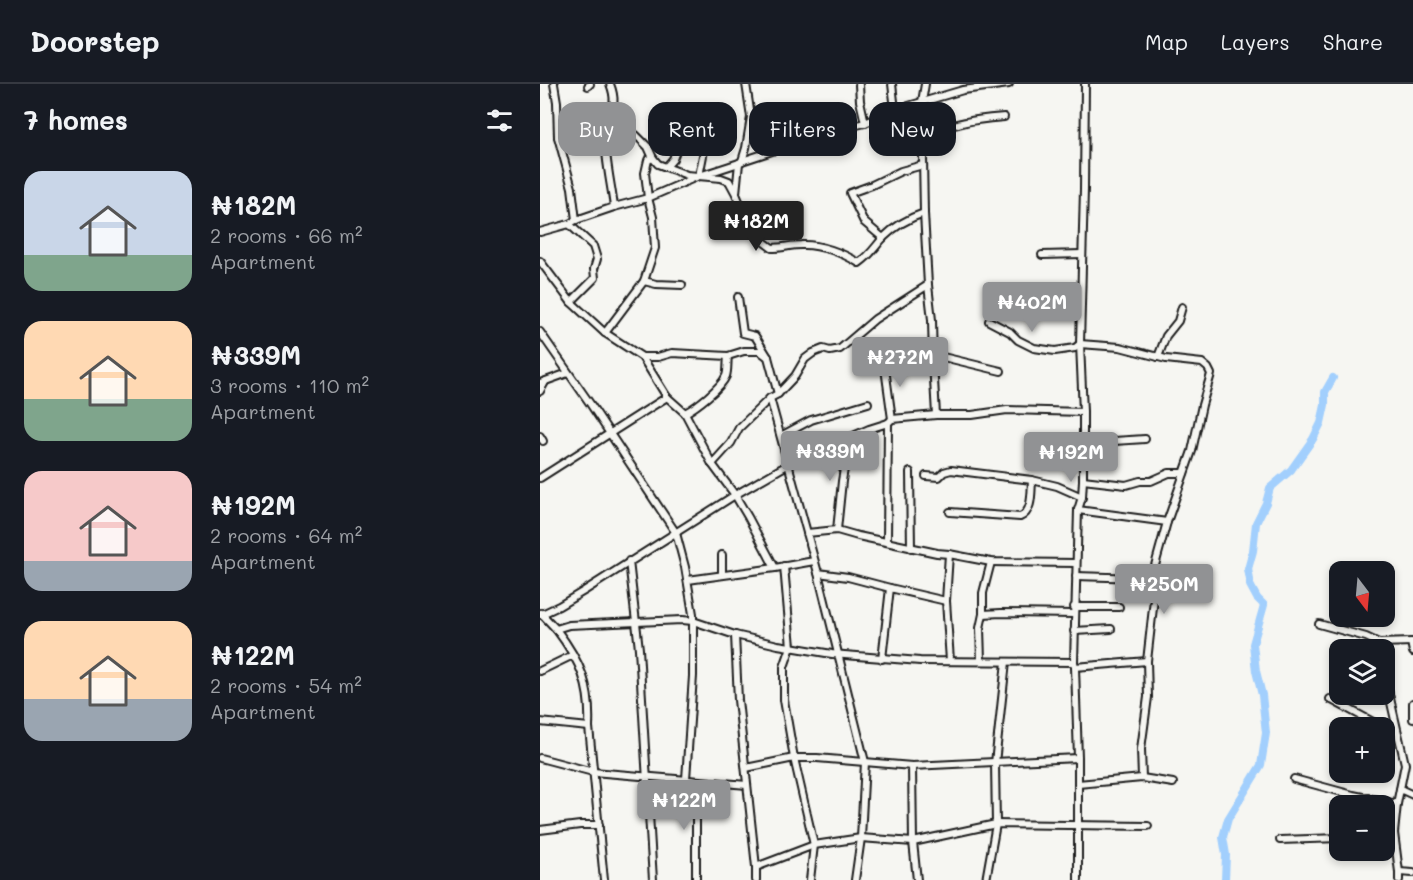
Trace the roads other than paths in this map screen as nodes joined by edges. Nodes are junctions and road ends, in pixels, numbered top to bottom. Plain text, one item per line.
1 (554, 84) edge
2 (610, 84) edge
3 (746, 84) edge
4 (892, 84) edge
5 (925, 84) edge
6 (1009, 84) edge
7 (1084, 84) edge
8 (859, 85) edge
9 (613, 102) edge
10 (894, 102) edge
11 (922, 102) joint
12 (1004, 117) dead end
13 (869, 121) edge
14 (865, 123) junction
15 (956, 125) edge
16 (636, 135) dead end
17 (558, 137) edge
18 (563, 156) edge
19 (607, 156) edge
20 (674, 156) edge
21 (703, 156) edge
22 (923, 156) edge
23 (653, 158) junction
24 (741, 162) junction
25 (923, 165) junction
26 (666, 167) junction
27 (699, 176) junction
28 (736, 194) junction
29 (648, 198) junction
30 (614, 207) junction
31 (924, 213) junction
32 (576, 220) junction
33 (569, 224) junction
34 (540, 232) edge
35 (883, 238) junction
36 (1082, 254) junction
37 (1042, 255) dead end
38 (540, 261) edge
39 (644, 282) junction
40 (682, 285) dead end
41 (928, 285) junction
42 (738, 297) dead end
43 (571, 302) junction
44 (1182, 307) dead end
45 (989, 321) dead end
46 (540, 332) edge
47 (605, 333) junction
48 (1080, 344) junction
49 (728, 356) junction
50 (642, 357) junction
51 (768, 357) junction
52 (1158, 357) junction
53 (884, 361) dead end
54 (933, 362) junction
55 (1001, 372) dead end
56 (568, 373) junction
57 (543, 382) edge
58 (540, 391) edge
59 (778, 394) junction
60 (667, 397) junction
61 (770, 398) junction
62 (868, 403) dead end
63 (1083, 412) junction
64 (685, 413) junction
65 (936, 415) junction
66 (890, 421) junction
67 (610, 434) junction
68 (781, 436) junction
69 (849, 439) junction
70 (1145, 439) dead end
71 (1083, 443) junction
72 (712, 464) junction
73 (789, 464) junction
74 (910, 472) dead end
75 (1184, 473) junction
76 (926, 476) dead end
77 (540, 478) edge
78 (1032, 480) junction
79 (1083, 480) junction
80 (735, 495) junction
81 (1082, 497) junction
82 (1077, 510) junction
83 (950, 512) dead end
84 (1167, 522) junction
85 (837, 530) junction
86 (676, 533) junction
87 (807, 533) junction
88 (887, 542) junction
89 (911, 548) junction
90 (949, 554) junction
91 (722, 555) dead end
92 (629, 561) junction
93 (814, 561) junction
94 (991, 562) junction
95 (1076, 563) junction
96 (784, 566) junction
97 (775, 568) junction
98 (818, 573) junction
99 (722, 575) junction
100 (1076, 576) junction
101 (688, 580) junction
102 (1151, 580) junction
103 (890, 588) junction
104 (946, 601) junction
105 (1119, 607) dead end
106 (1074, 610) junction
107 (540, 614) edge
108 (983, 614) junction
109 (636, 621) junction
110 (693, 621) junction
111 (1319, 624) dead end
112 (556, 629) junction
113 (1111, 629) dead end
114 (1074, 631) junction
115 (735, 635) junction
116 (1369, 639) edge
117 (1412, 642) edge
118 (1395, 644) edge
119 (791, 646) junction
120 (1413, 652) edge
121 (573, 655) junction
122 (839, 655) junction
123 (882, 658) junction
124 (981, 660) junction
125 (950, 661) junction
126 (1147, 661) junction
127 (1006, 662) junction
128 (1074, 664) junction
129 (540, 671) edge
130 (1413, 703) edge
131 (1341, 705) edge
132 (1391, 705) edge
133 (1364, 717) edge
134 (1413, 719) edge
135 (540, 722) edge
136 (589, 727) junction
137 (1395, 734) edge
138 (1398, 735) junction
139 (540, 758) edge
140 (794, 758) junction
141 (1078, 758) junction
142 (865, 762) junction
143 (995, 763) junction
144 (912, 766) junction
145 (746, 768) junction
146 (593, 772) junction
147 (647, 776) junction
148 (1142, 778) junction
149 (1294, 778) dead end
150 (686, 779) junction
151 (696, 781) junction
152 (1173, 783) dead end
153 (1078, 784) junction
154 (747, 785) junction
155 (1400, 789) junction
156 (1413, 795) edge
157 (1396, 804) junction
158 (1395, 818) edge
159 (996, 824) junction
160 (599, 825) junction
161 (1079, 826) junction
162 (1148, 826) dead end
163 (540, 830) edge
164 (861, 838) junction
165 (1329, 838) edge
166 (1280, 840) dead end
167 (1395, 841) edge
168 (913, 842) junction
169 (814, 845) junction
170 (756, 867) junction
171 (1399, 872) junction
172 (1413, 873) edge
173 (604, 880) edge
174 (653, 880) edge
175 (696, 880) edge
176 (756, 880) edge
177 (810, 880) edge
178 (855, 880) edge
179 (917, 880) edge
180 (986, 880) edge
181 (1078, 880) edge
182 (1399, 880) edge

1 - 17 street
2 - 9 street
3 - 24 street
4 - 10 street
5 - 11 street
6 - 11 street
7 - 36 street
8 - 14 street
12 - 15 street
13 - 14 street
14 - 24 street
16 - 23 street
18 - 32 street
19 - 30 street
20 - 26 street
21 - 27 street
22 - 25 street
23 - 26 street
23 - 29 street
24 - 27 street
24 - 28 street
25 - 31 street
25 - 35 street
26 - 27 street
27 - 28 street
27 - 29 street
28 - 35 street
29 - 30 street
29 - 39 street
30 - 32 street
31 - 35 street
31 - 41 street
32 - 33 street
33 - 34 street
33 - 43 street
36 - 37 street
36 - 48 street
38 - 43 street
39 - 40 street
39 - 47 street
41 - 54 street
41 - 59 street
42 - 51 street
43 - 47 street
44 - 52 street
45 - 48 street
46 - 56 street
47 - 50 street
48 - 52 street
48 - 63 street
49 - 50 street
49 - 51 street
49 - 64 street
50 - 60 street
51 - 59 street
52 - 75 street
53 - 66 street
54 - 55 street
54 - 65 street
56 - 57 street
56 - 67 street
57 - 58 street
59 - 61 street
60 - 64 street
60 - 67 street
61 - 68 street
61 - 72 street
62 - 68 street
63 - 65 street
63 - 71 street
64 - 72 street
65 - 66 street
66 - 69 street
66 - 88 street
67 - 77 street
67 - 86 street
68 - 73 street
69 - 73 street
69 - 85 street
70 - 71 street
71 - 79 street
72 - 80 street
73 - 80 street
73 - 87 street
74 - 89 street
75 - 79 street
75 - 84 street
76 - 78 street
78 - 81 street
78 - 83 street
79 - 81 street
80 - 86 street
80 - 97 street
81 - 82 street
82 - 84 street
82 - 95 street
84 - 102 street
85 - 87 street
85 - 88 street
86 - 92 street
86 - 101 street
87 - 93 street
88 - 89 street
89 - 90 street
90 - 94 street
90 - 104 street
91 - 99 street
92 - 107 street
92 - 109 street
93 - 96 street
93 - 98 street
94 - 95 street
94 - 108 street
95 - 100 street
96 - 97 street
96 - 119 street
97 - 99 street
98 - 103 street
98 - 122 street
99 - 101 street
100 - 102 street
100 - 106 street
101 - 110 street
102 - 126 street
103 - 104 street
103 - 123 street
104 - 125 street
105 - 106 street
106 - 108 street
106 - 114 street
107 - 112 street
108 - 124 street
109 - 110 street
109 - 112 street
109 - 147 street
110 - 115 street
110 - 150 street
111 - 116 street
112 - 121 street
113 - 114 street
114 - 128 street
115 - 119 street
115 - 145 street
117 - 118 street
117 - 120 street
119 - 122 street
119 - 140 street
121 - 129 street
121 - 136 street
122 - 123 street
122 - 142 street
123 - 125 street
124 - 125 street
124 - 127 street
126 - 128 street
126 - 148 street
127 - 128 street
127 - 143 street
128 - 141 street
130 - 134 street
131 - 133 street
132 - 138 street
135 - 136 street
136 - 146 street
137 - 138 street
138 - 155 street
139 - 146 street
140 - 142 street
140 - 145 street
140 - 169 street
141 - 143 street
141 - 153 street
142 - 144 street
142 - 164 street
143 - 144 street
143 - 159 street
144 - 168 street
145 - 154 street
146 - 147 street
146 - 160 street
147 - 150 street
147 - 174 street
148 - 152 street
148 - 153 street
149 - 157 street
150 - 151 street
151 - 154 street
151 - 175 street
153 - 161 street
154 - 170 street
155 - 156 street
155 - 157 street
157 - 158 street
159 - 161 street
159 - 168 street
159 - 180 street
160 - 163 street
160 - 173 street
161 - 162 street
161 - 181 street
164 - 168 street
164 - 169 street
164 - 178 street
165 - 166 street
167 - 171 street
168 - 179 street
169 - 170 street
169 - 177 street
170 - 176 street
171 - 172 street
171 - 182 street

